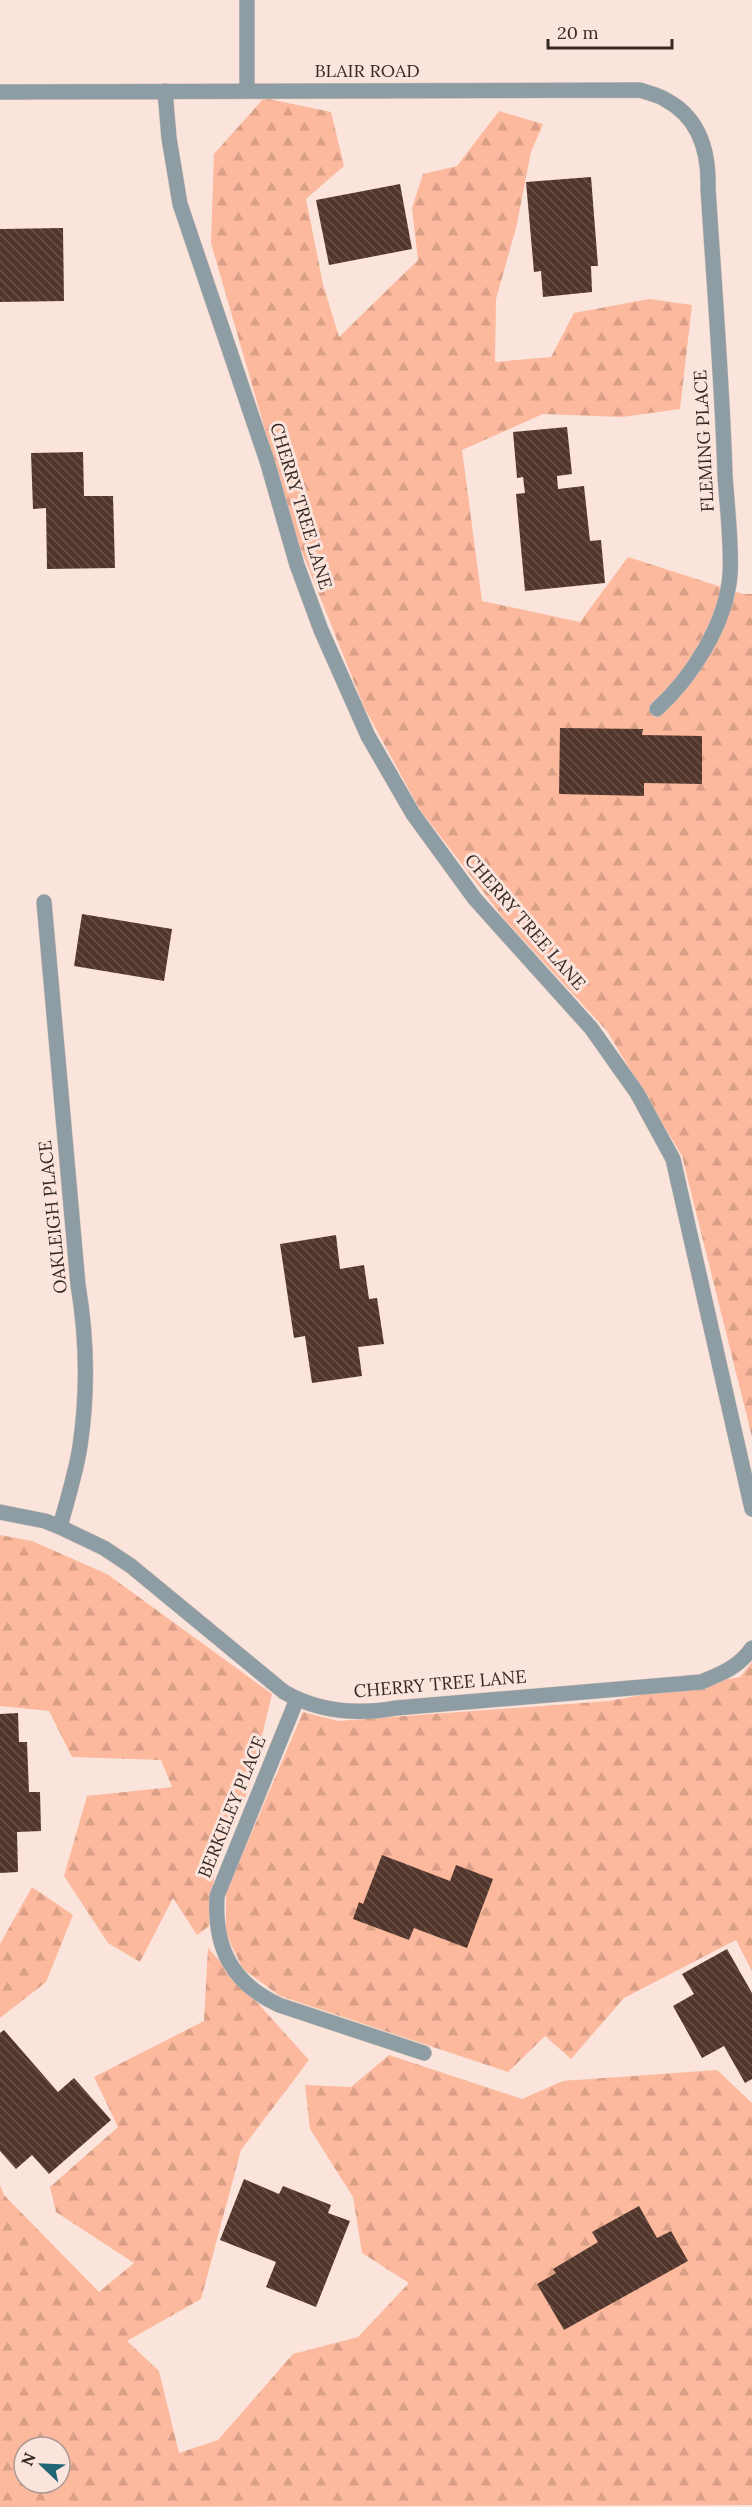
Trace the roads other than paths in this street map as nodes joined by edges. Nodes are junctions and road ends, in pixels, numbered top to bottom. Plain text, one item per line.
1 (247, 0) edge
2 (165, 91) junction
3 (247, 91) junction
4 (0, 92) edge
5 (706, 151) joint
6 (657, 709) dead end
7 (44, 902) dead end
8 (752, 1509) edge
9 (0, 1512) edge
10 (60, 1527) junction
11 (752, 1648) edge
12 (297, 1699) junction
13 (424, 2053) dead end

1 - 3 street
2 - 3 street, BLAIR ROAD
2 - 4 street, BLAIR ROAD
2 - 8 street, CHERRY TREE LANE
3 - 5 street, BLAIR ROAD
5 - 6 street, FLEMING PLACE
7 - 10 street, OAKLEIGH PLACE
9 - 10 street, CHERRY TREE LANE
10 - 12 street, CHERRY TREE LANE
11 - 12 street, CHERRY TREE LANE
12 - 13 street, BERKELEY PLACE

